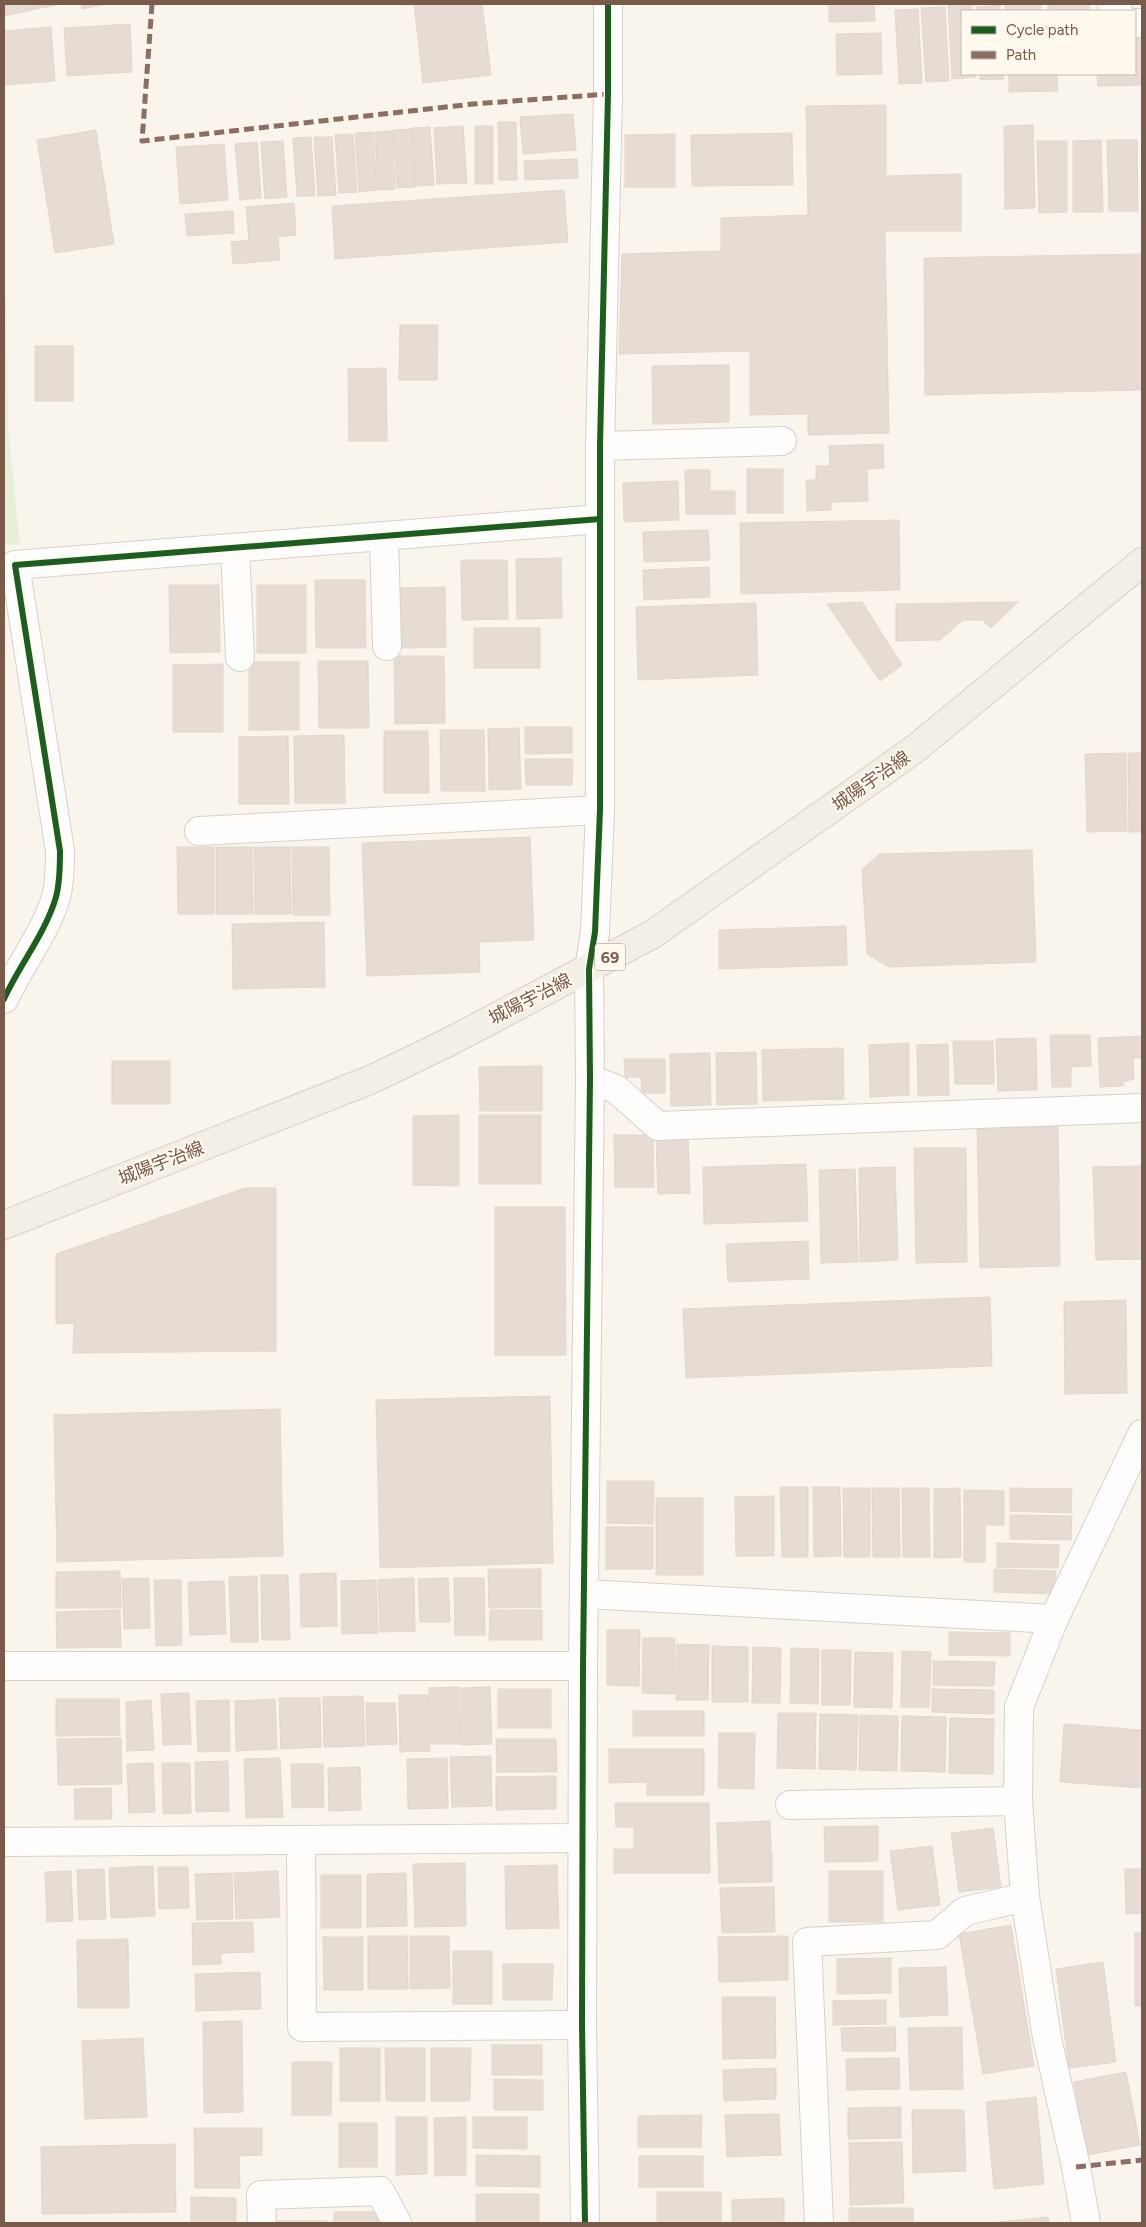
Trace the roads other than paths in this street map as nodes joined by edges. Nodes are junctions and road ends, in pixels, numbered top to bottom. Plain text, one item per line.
1 (608, 4) edge
2 (782, 440) dead end
3 (600, 446) junction
4 (600, 520) junction
5 (384, 536) junction
6 (235, 550) junction
7 (1142, 562) edge
8 (387, 646) dead end
9 (240, 657) dead end
10 (600, 810) junction
11 (199, 831) dead end
12 (589, 969) junction
13 (4, 999) edge
14 (590, 1078) junction
15 (1142, 1108) edge
16 (4, 1226) edge
17 (1142, 1434) edge
18 (585, 1594) junction
19 (1054, 1619) junction
20 (4, 1666) edge
21 (583, 1666) junction
22 (1018, 1801) junction
23 (790, 1805) dead end
24 (584, 1838) junction
25 (301, 1840) junction
26 (4, 1842) edge
27 (1025, 1897) junction
28 (582, 2025) junction
29 (262, 2223) edge
30 (397, 2223) edge
31 (584, 2223) edge
32 (819, 2223) edge
33 (1086, 2223) edge

1 - 3 street
2 - 3 street
3 - 4 street
4 - 5 street
4 - 10 street
5 - 6 street
5 - 8 street
6 - 9 street
6 - 13 street
7 - 12 main road, 城陽宇治線 / 69
10 - 11 street
10 - 12 street
12 - 14 street
12 - 16 main road, 城陽宇治線 / 69
14 - 15 street
14 - 18 street
17 - 19 street
18 - 19 street
18 - 21 street
19 - 22 street
20 - 21 street
21 - 24 street
22 - 23 street
22 - 27 street
24 - 25 street
24 - 28 street
25 - 26 street
25 - 28 street
27 - 32 street
27 - 33 street
28 - 31 street
29 - 30 street

